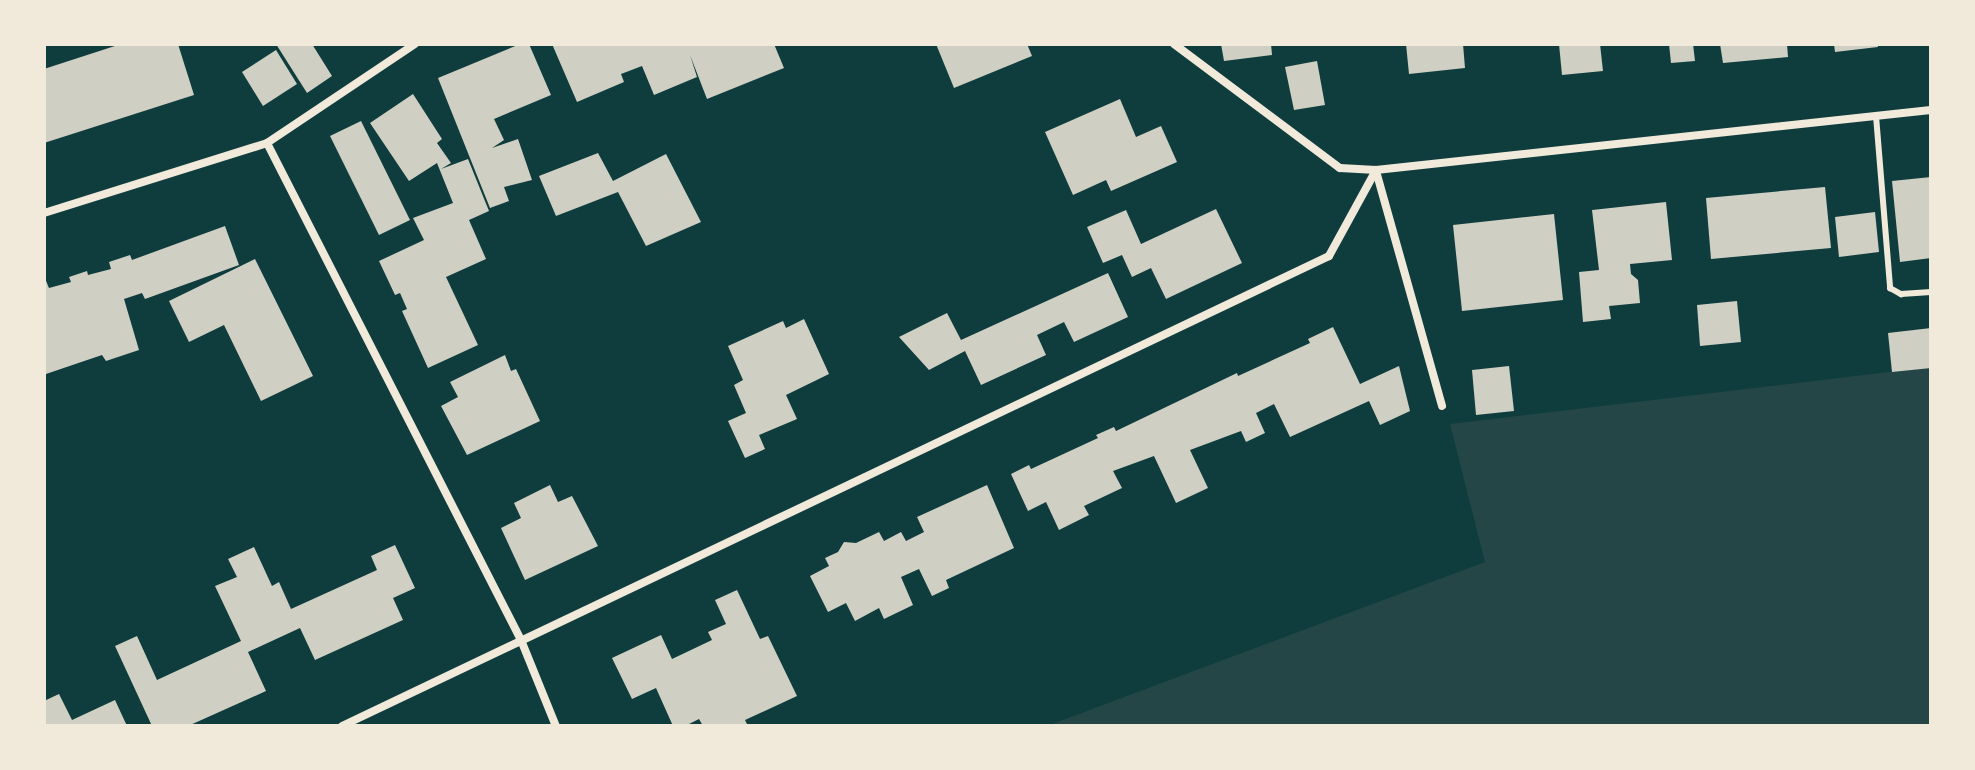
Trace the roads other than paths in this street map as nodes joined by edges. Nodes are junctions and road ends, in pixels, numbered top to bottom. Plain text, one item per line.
1 (415, 44) edge
2 (1174, 44) edge
3 (1931, 110) edge
4 (1876, 116) junction
5 (267, 143) junction
6 (1376, 170) junction
7 (44, 213) edge
8 (1931, 292) edge
9 (1442, 406) dead end
10 (521, 640) junction
11 (342, 726) edge
12 (556, 726) edge

1 - 5 street
2 - 6 street
3 - 4 street
4 - 6 street
4 - 8 lane
5 - 7 street
5 - 10 street
6 - 9 street
6 - 10 street
10 - 11 street
10 - 12 street

